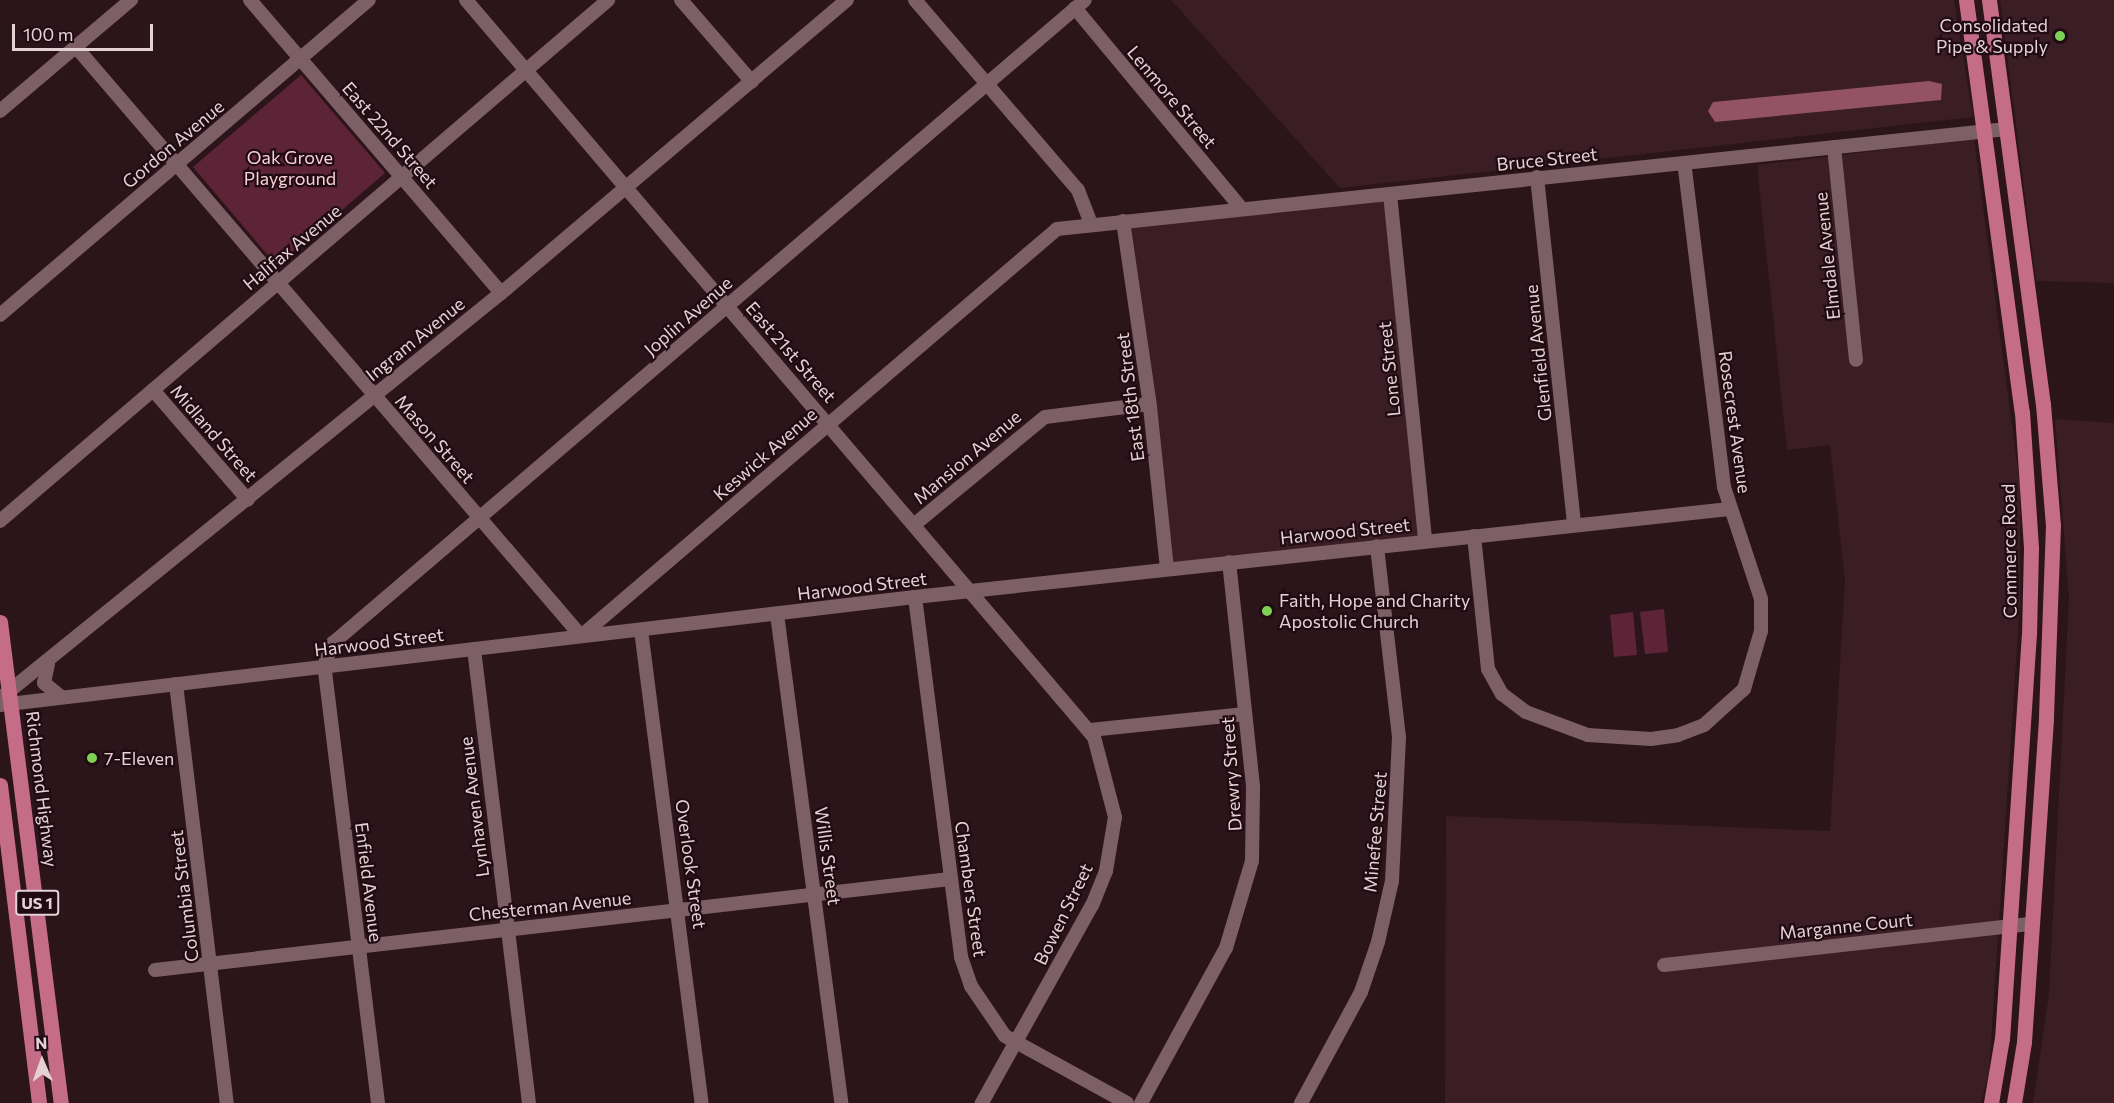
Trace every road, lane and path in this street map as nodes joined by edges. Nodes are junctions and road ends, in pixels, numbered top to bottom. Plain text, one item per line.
1 (131, 0) edge
2 (250, 0) edge
3 (369, 0) edge
4 (466, 0) edge
5 (608, 0) edge
6 (681, 0) edge
7 (847, 0) edge
8 (915, 0) edge
9 (1966, 0) edge
10 (1989, 0) edge
11 (1080, 4) edge
12 (76, 47) junction
13 (301, 59) junction
14 (526, 70) junction
15 (752, 82) junction
16 (987, 84) junction
17 (0, 111) edge
18 (2007, 129) junction
19 (1984, 131) junction
20 (1834, 147) junction
21 (1684, 163) junction
22 (176, 164) junction
23 (402, 177) junction
24 (1537, 177) junction
25 (627, 189) junction
26 (1390, 194) junction
27 (1242, 209) junction
28 (1123, 221) junction
29 (1091, 224) junction
30 (277, 283) junction
31 (501, 293) junction
32 (728, 306) junction
33 (0, 315) edge
34 (1856, 360) dead end
35 (153, 390) junction
36 (374, 396) junction
37 (1149, 404) junction
38 (828, 423) junction
39 (248, 500) junction
40 (1729, 509) junction
41 (479, 518) junction
42 (0, 521) edge
43 (915, 524) junction
44 (1574, 525) junction
45 (1474, 536) junction
46 (1425, 541) junction
47 (1377, 546) junction
48 (1229, 562) junction
49 (1167, 569) junction
50 (972, 591) junction
51 (915, 597) junction
52 (777, 614) junction
53 (0, 622) edge
54 (641, 630) junction
55 (581, 636) junction
56 (474, 649) junction
57 (48, 664) junction
58 (324, 666) junction
59 (176, 684) junction
60 (61, 697) junction
61 (5, 700) edge
62 (1245, 714) junction
63 (1090, 730) junction
64 (0, 785) edge
65 (950, 879) junction
66 (815, 894) junction
67 (679, 910) junction
68 (2032, 924) junction
69 (2009, 927) junction
70 (507, 929) junction
71 (359, 946) junction
72 (210, 963) junction
73 (1664, 965) dead end
74 (155, 970) dead end
75 (1016, 1043) junction
76 (39, 1103) edge
77 (61, 1103) edge
78 (227, 1103) edge
79 (378, 1103) edge
80 (529, 1103) edge
81 (702, 1103) edge
82 (841, 1103) edge
83 (982, 1103) edge
84 (1127, 1103) edge
85 (1141, 1103) edge
86 (1301, 1103) edge
87 (1991, 1103) edge
88 (2014, 1103) edge

1 - 12 street
2 - 13 street, East 22nd Street
3 - 13 street, Gordon Avenue
4 - 14 street, East 21st Street
5 - 14 street, Halifax Avenue
6 - 15 street
7 - 15 street, Ingram Avenue
8 - 16 street
9 - 19 main road, Commerce Road
10 - 18 main road
11 - 16 street, Joplin Avenue
11 - 27 street, Lenmore Street
12 - 17 street
12 - 22 street, Mason Street
13 - 22 street, Gordon Avenue
13 - 23 street, East 22nd Street
14 - 23 street, Halifax Avenue
14 - 25 street, East 21st Street
15 - 25 street, Ingram Avenue
16 - 29 street
16 - 32 street, Joplin Avenue
18 - 19 street, Bruce Street
18 - 68 main road
19 - 20 street, Bruce Street
19 - 69 main road, Commerce Road
20 - 21 street, Bruce Street
20 - 34 street, Elmdale Avenue
21 - 24 street, Bruce Street
21 - 40 street, Rosecrest Avenue
22 - 30 street, Mason Street
22 - 33 street, Gordon Avenue
23 - 30 street, Halifax Avenue
23 - 31 street, East 22nd Street
24 - 26 street, Bruce Street
24 - 44 street, Glenfield Avenue
25 - 31 street, Ingram Avenue
25 - 32 street, East 21st Street
26 - 27 street, Bruce Street
26 - 46 street, Lone Street
27 - 28 street, Bruce Street
28 - 29 street, Bruce Street
28 - 37 street, East 18th Street
29 - 38 street, Keswick Avenue
30 - 35 street, Halifax Avenue
30 - 36 street, Mason Street
31 - 36 street, Ingram Avenue
32 - 38 street, East 21st Street
32 - 41 street, Joplin Avenue
35 - 39 street, Midland Street
35 - 42 street, Halifax Avenue
36 - 39 street, Ingram Avenue
36 - 41 street, Mason Street
37 - 43 street, Mansion Avenue
37 - 49 street, East 18th Street
38 - 43 street, East 21st Street
38 - 55 street, Keswick Avenue
39 - 57 street, Ingram Avenue
40 - 44 street, Harwood Street
40 - 45 street, Rosecrest Avenue
41 - 55 street, Mason Street
41 - 58 street, Joplin Avenue
43 - 50 street, East 21st Street
44 - 45 street, Harwood Street
45 - 46 street, Harwood Street
46 - 47 street, Harwood Street
47 - 48 street, Harwood Street
47 - 86 street, Minefee Street
48 - 49 street, Harwood Street
48 - 62 street, Drewry Street
49 - 50 street, Harwood Street
50 - 51 street, Harwood Street
50 - 63 street, Bowen Street
51 - 52 street, Harwood Street
51 - 65 street, Chambers Street
52 - 54 street, Harwood Street
52 - 66 street, Willis Street
53 - 61 main road, Richmond Highway / US 1
54 - 55 street, Harwood Street
54 - 67 street, Overlook Street
55 - 56 street, Harwood Street
56 - 58 street, Harwood Street
56 - 70 street, Lynhaven Avenue
57 - 60 street
57 - 61 street, Ingram Avenue
58 - 59 street, Harwood Street
58 - 71 street, Enfield Avenue
59 - 60 street, Harwood Street
59 - 72 street, Columbia Street
60 - 61 street, Harwood Street
61 - 77 main road, Richmond Highway / US 1
62 - 63 street
62 - 85 street, Drewry Street
63 - 75 street, Bowen Street
64 - 76 main road, US 1
65 - 66 street, Chesterman Avenue
65 - 75 street, Chambers Street
66 - 67 street, Chesterman Avenue
66 - 82 street, Willis Street
67 - 70 street, Chesterman Avenue
67 - 81 street, Overlook Street
68 - 69 street, Marganne Court
68 - 88 main road
69 - 73 street, Marganne Court
69 - 87 main road, Commerce Road
70 - 71 street, Chesterman Avenue
70 - 80 street, Lynhaven Avenue
71 - 72 street, Chesterman Avenue
71 - 79 street, Enfield Avenue
72 - 74 street, Chesterman Avenue
72 - 78 street, Columbia Street
75 - 83 street, Bowen Street
75 - 84 street, Chambers Street

